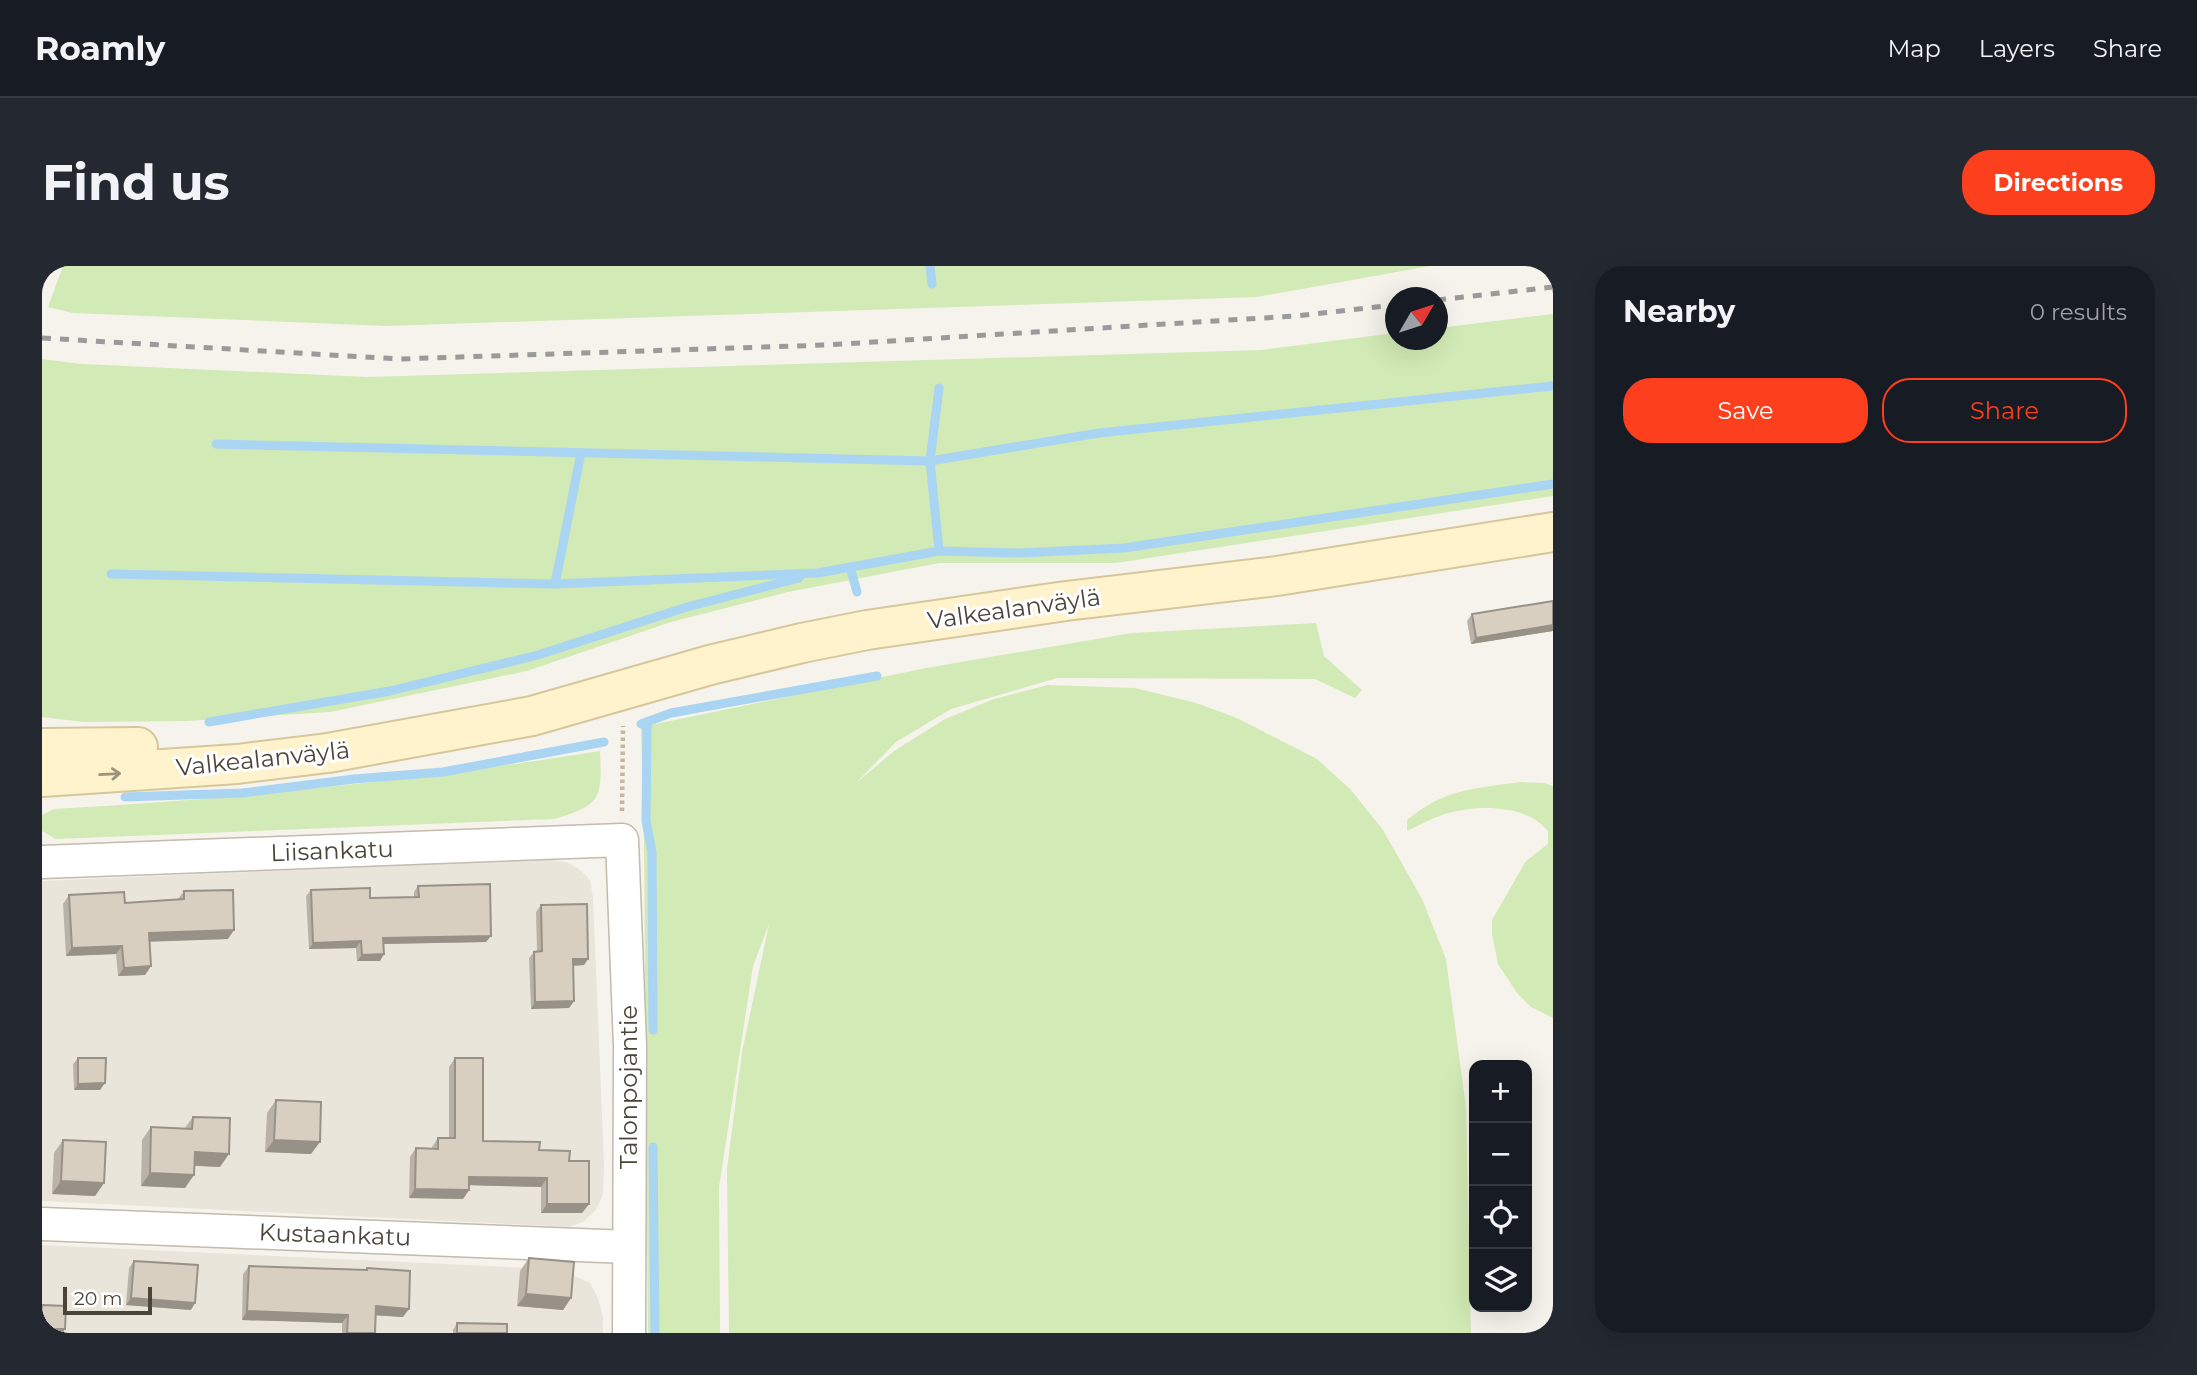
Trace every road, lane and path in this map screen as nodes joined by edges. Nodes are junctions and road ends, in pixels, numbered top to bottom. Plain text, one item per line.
1 (1553, 532) edge
2 (626, 718) dead end
3 (482, 725) junction
4 (42, 748) edge
5 (42, 777) edge
6 (622, 840) junction
7 (42, 862) edge
8 (42, 1224) edge
9 (629, 1247) junction
10 (629, 1333) edge

1 - 3 main road, Valkealanväylä
2 - 6 path
3 - 4 main road, Valkealanväylä
5 -> 3 main road, Valkealanväylä
6 - 7 street, Liisankatu
6 - 9 street, Talonpojantie
8 - 9 street, Kustaankatu
9 - 10 street, Talonpojantie

